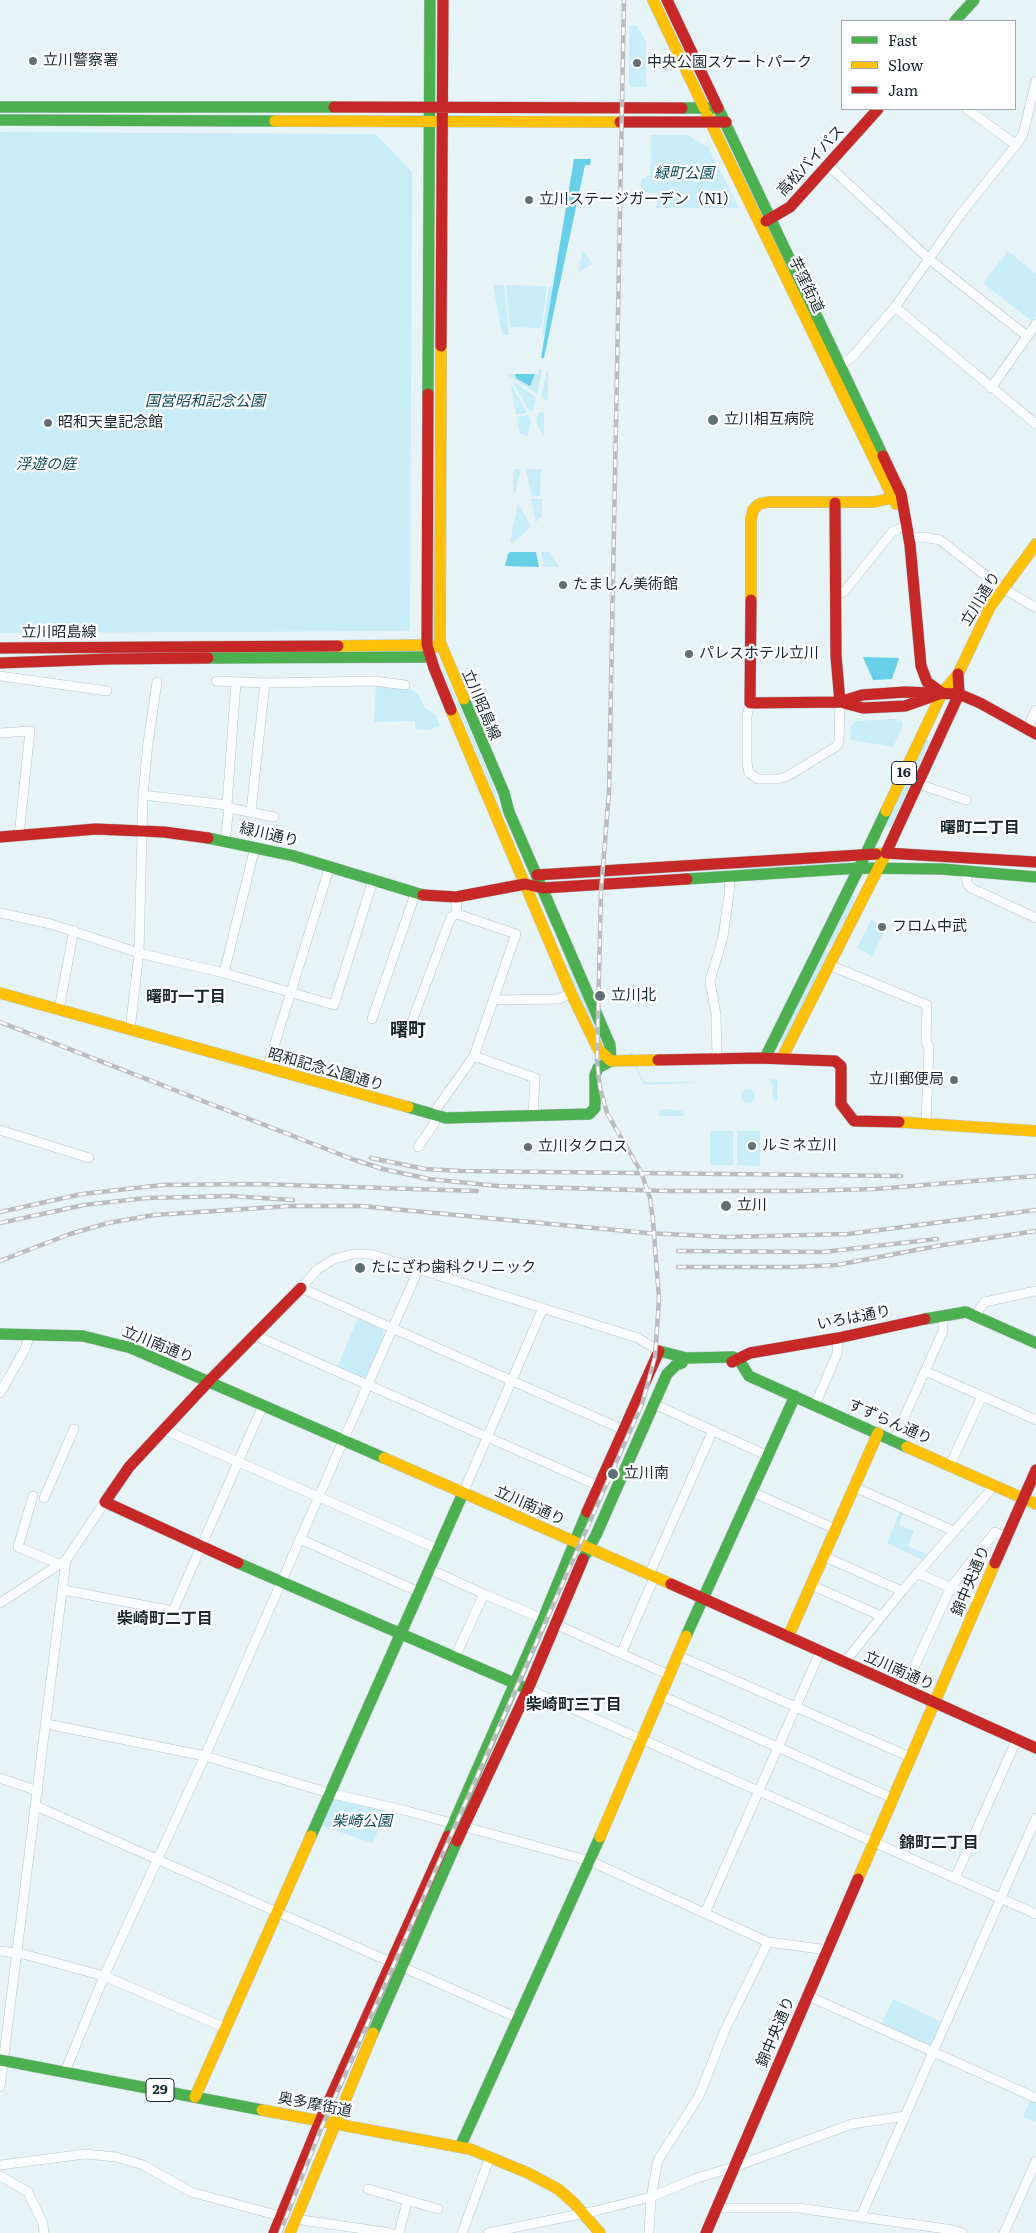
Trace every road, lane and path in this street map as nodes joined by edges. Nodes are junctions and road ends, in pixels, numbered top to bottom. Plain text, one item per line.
1 (430, 0) edge
2 (443, 0) edge
3 (653, 0) edge
4 (667, 0) edge
5 (974, 0) edge
6 (956, 20) edge
7 (1036, 82) edge
8 (0, 107) edge
9 (429, 108) junction
10 (442, 108) junction
11 (704, 108) junction
12 (718, 108) junction
13 (877, 110) edge
14 (967, 110) edge
15 (0, 120) edge
16 (429, 122) junction
17 (442, 122) junction
18 (726, 122) junction
19 (710, 123) junction
20 (1016, 145) junction
21 (828, 165) junction
22 (772, 218) junction
23 (759, 225) junction
24 (928, 259) junction
25 (896, 307) junction
26 (1036, 324) edge
27 (1026, 336) junction
28 (841, 366) junction
29 (991, 388) junction
30 (1036, 424) edge
31 (885, 471) junction
32 (896, 496) junction
33 (834, 503) junction
34 (905, 522) junction
35 (909, 538) junction
36 (1036, 544) edge
37 (1005, 587) junction
38 (835, 593) junction
39 (1036, 608) edge
40 (428, 645) junction
41 (0, 648) edge
42 (442, 650) junction
43 (430, 657) junction
44 (0, 663) edge
45 (958, 674) junction
46 (0, 676) edge
47 (216, 681) dead end
48 (157, 682) dead end
49 (236, 682) junction
50 (265, 683) junction
51 (405, 685) dead end
52 (107, 692) dead end
53 (942, 693) junction
54 (959, 694) junction
55 (840, 702) junction
56 (750, 703) junction
57 (1036, 710) edge
58 (1031, 731) edge
59 (0, 733) edge
60 (918, 784) junction
61 (143, 795) junction
62 (966, 800) dead end
63 (228, 807) junction
64 (251, 811) junction
65 (274, 817) dead end
66 (143, 830) junction
67 (19, 836) junction
68 (0, 837) edge
69 (225, 841) junction
70 (255, 847) junction
71 (866, 853) junction
72 (886, 853) junction
73 (1036, 862) edge
74 (330, 866) junction
75 (878, 867) junction
76 (859, 868) junction
77 (966, 873) junction
78 (537, 875) junction
79 (730, 875) junction
80 (1036, 876) edge
81 (372, 880) junction
82 (525, 884) junction
83 (543, 888) junction
84 (416, 894) junction
85 (456, 897) junction
86 (0, 913) edge
87 (457, 914) junction
88 (1036, 918) edge
89 (74, 930) junction
90 (139, 953) junction
91 (829, 965) junction
92 (224, 973) junction
93 (0, 993) edge
94 (290, 993) junction
95 (571, 993) junction
96 (493, 1000) junction
97 (59, 1010) junction
98 (372, 1019) dead end
99 (130, 1030) junction
100 (408, 1032) dead end
101 (474, 1056) junction
102 (717, 1058) junction
103 (765, 1058) junction
104 (782, 1058) junction
105 (610, 1060) junction
106 (267, 1069) junction
107 (436, 1116) junction
108 (533, 1116) junction
109 (926, 1123) junction
110 (0, 1130) edge
111 (1036, 1131) edge
112 (418, 1147) dead end
113 (89, 1158) dead end
114 (419, 1268) junction
115 (301, 1288) junction
116 (1036, 1291) edge
117 (543, 1308) junction
118 (943, 1315) junction
119 (976, 1316) junction
120 (392, 1328) junction
121 (0, 1334) edge
122 (30, 1335) junction
123 (254, 1335) junction
124 (838, 1338) junction
125 (1036, 1343) edge
126 (659, 1351) junction
127 (739, 1360) junction
128 (682, 1363) junction
129 (925, 1371) junction
130 (209, 1381) junction
131 (512, 1381) junction
132 (368, 1384) junction
133 (0, 1392) edge
134 (795, 1396) junction
135 (982, 1396) junction
136 (654, 1404) junction
137 (263, 1405) junction
138 (815, 1405) junction
139 (1036, 1420) edge
140 (74, 1429) dead end
141 (165, 1430) junction
142 (624, 1430) junction
143 (713, 1430) junction
144 (878, 1433) junction
145 (487, 1437) junction
146 (343, 1440) junction
147 (894, 1440) junction
148 (768, 1456) junction
149 (238, 1462) junction
150 (950, 1465) junction
151 (1036, 1470) edge
152 (995, 1485) junction
153 (599, 1486) junction
154 (854, 1487) junction
155 (752, 1492) junction
156 (463, 1493) junction
157 (33, 1496) dead end
158 (318, 1497) junction
159 (44, 1498) dead end
160 (1023, 1498) junction
161 (105, 1502) junction
162 (1036, 1504) edge
163 (836, 1529) junction
164 (954, 1531) junction
165 (1006, 1537) junction
166 (300, 1539) junction
167 (574, 1541) junction
168 (201, 1546) junction
169 (589, 1548) junction
170 (438, 1549) junction
171 (823, 1556) junction
172 (63, 1562) junction
173 (429, 1569) junction
174 (917, 1572) junction
175 (652, 1577) junction
176 (280, 1582) junction
177 (810, 1585) junction
178 (951, 1587) junction
179 (64, 1590) junction
180 (902, 1591) junction
181 (418, 1592) junction
182 (484, 1594) junction
183 (703, 1600) junction
184 (979, 1600) junction
185 (0, 1603) edge
186 (881, 1616) junction
187 (543, 1620) junction
188 (555, 1624) junction
189 (400, 1633) junction
190 (788, 1637) junction
191 (820, 1652) junction
192 (621, 1654) junction
193 (677, 1655) junction
194 (455, 1657) junction
195 (844, 1663) junction
196 (669, 1675) junction
197 (514, 1683) junction
198 (528, 1689) junction
199 (904, 1690) junction
200 (660, 1695) junction
201 (934, 1703) junction
202 (797, 1706) junction
203 (47, 1724) junction
204 (1016, 1739) junction
205 (641, 1740) junction
206 (779, 1748) junction
207 (1036, 1748) edge
208 (205, 1756) junction
209 (910, 1757) junction
210 (0, 1778) edge
211 (38, 1790) junction
212 (758, 1791) junction
213 (329, 1793) junction
214 (892, 1798) junction
215 (36, 1806) junction
216 (1036, 1818) edge
217 (458, 1825) junction
218 (873, 1842) junction
219 (158, 1860) junction
220 (590, 1861) junction
221 (955, 1878) junction
222 (1000, 1899) junction
223 (277, 1911) junction
224 (705, 1913) junction
225 (1036, 1914) edge
226 (768, 1942) junction
227 (828, 1950) junction
228 (0, 1951) edge
229 (17, 1953) junction
230 (396, 1966) junction
231 (104, 1976) junction
232 (808, 1996) junction
233 (518, 2018) junction
234 (226, 2028) junction
235 (933, 2053) junction
236 (2, 2060) edge
237 (65, 2072) junction
238 (0, 2087) edge
239 (195, 2097) junction
240 (1036, 2098) edge
241 (905, 2116) junction
242 (320, 2120) junction
243 (334, 2124) junction
244 (460, 2147) junction
245 (490, 2157) junction
246 (1036, 2161) edge
247 (0, 2165) edge
248 (734, 2167) junction
249 (0, 2176) edge
250 (368, 2189) dead end
251 (651, 2197) junction
252 (407, 2202) junction
253 (717, 2208) junction
254 (438, 2209) dead end
255 (582, 2212) junction
256 (280, 2216) junction
257 (861, 2216) junction
258 (295, 2220) junction
259 (325, 2229) edge
260 (44, 2233) edge
261 (274, 2233) edge
262 (290, 2233) edge
263 (391, 2233) edge
264 (399, 2233) edge
265 (462, 2233) edge
266 (488, 2233) edge
267 (600, 2233) edge
268 (649, 2233) edge
269 (706, 2233) edge
270 (962, 2233) edge
271 (1004, 2233) edge

1 - 9 street
2 - 10 street
3 - 11 street, 芋窪街道
4 - 12 street, 芋窪街道
5 - 6 street
7 - 20 street
8 - 9 street
9 - 10 street
9 - 16 street
10 - 11 street
10 - 17 street
11 - 12 street
11 - 19 street, 芋窪街道
12 - 18 street, 芋窪街道
13 - 21 street, 高松バイパス
14 - 20 street
15 - 16 street
16 - 17 street
16 - 40 street
17 - 19 street
17 - 42 street
18 - 19 street
18 - 22 street, 芋窪街道
19 - 23 street, 芋窪街道
20 - 24 street
21 - 22 street, 高松バイパス
21 - 24 street
22 - 23 street, 高松バイパス
22 - 28 street, 芋窪街道
23 - 31 street, 芋窪街道
24 - 25 street
24 - 27 street
25 - 28 street
25 - 29 street
26 - 27 street
27 - 29 street
28 - 31 street, 芋窪街道
29 - 30 street
31 - 32 street
32 - 33 street
32 - 34 street
33 - 38 street
33 - 56 street
34 - 35 street
34 - 38 street
35 - 37 street
35 - 53 street
36 - 37 street, 立川通り / 16
37 - 39 street
37 - 45 street, 立川通り / 16
38 - 55 street
40 - 41 street, 立川昭島線
40 - 42 street, 立川昭島線
40 - 43 street
42 - 43 street
42 - 78 street, 立川昭島線
43 - 44 street, 立川昭島線
43 - 82 street, 立川昭島線
45 - 53 street, 16
45 - 54 street, 16
46 - 52 street
47 - 49 street
48 - 61 street
49 - 50 street
49 - 63 street
50 - 51 street
50 - 64 street
53 - 54 street
53 - 55 street
53 - 71 street, 16
54 - 58 street
54 - 60 street, 16
55 - 56 street
55 - 56 street
57 - 58 street
59 - 67 street
60 - 62 street
60 - 72 street, 16
61 - 63 street
61 - 66 street
63 - 64 street
63 - 69 street
64 - 65 street
66 - 67 street, 緑川通り
66 - 69 street, 緑川通り
66 - 90 street
67 - 68 street, 緑川通り
69 - 70 street, 緑川通り
70 - 74 street, 緑川通り
70 - 92 street
71 - 72 street
71 - 76 street, 16
71 - 78 street
72 - 73 street
72 - 75 street
74 - 81 street, 緑川通り
74 - 94 street
75 - 76 street
75 - 77 street
75 - 91 street
76 - 79 street
76 - 103 street
77 - 80 street
77 - 88 street
78 - 82 street
78 - 83 street, 立川昭島線
79 - 83 street
79 - 102 street
81 - 84 street, 緑川通り
81 - 94 street
82 - 83 street
82 - 85 street, 緑川通り
82 - 95 street, 立川昭島線
83 - 105 street, 立川昭島線
84 - 85 street, 緑川通り
84 - 98 street
85 - 87 street
86 - 89 street
87 - 96 street
87 - 100 street
89 - 90 street
89 - 97 street
90 - 92 street
90 - 99 street
91 - 104 street
91 - 109 street
92 - 94 street
93 - 97 street, 昭和記念公園通り
94 - 106 street
95 - 96 street
95 - 105 street, 立川昭島線
96 - 101 street
97 - 99 street, 昭和記念公園通り
99 - 106 street, 昭和記念公園通り
101 - 107 street
101 - 108 street
102 - 103 street
102 - 105 street
103 - 104 street
104 - 109 street
105 - 108 street, 昭和記念公園通り
106 - 107 street, 昭和記念公園通り
107 - 108 street, 昭和記念公園通り
107 - 112 street
109 - 111 street
110 - 113 street
114 - 115 street
114 - 117 street
114 - 120 street
115 - 120 street
115 - 123 street
116 - 119 street
117 - 126 street
117 - 131 street
118 - 119 street, いろは通り
118 - 124 street, いろは通り
118 - 129 street
119 - 125 street, いろは通り
120 - 131 street
120 - 132 street
121 - 122 street, 立川南通り
122 - 130 street, 立川南通り
122 - 133 street
123 - 130 street
123 - 132 street
124 - 127 street, いろは通り
124 - 138 street
126 - 127 street
126 - 128 street
126 - 142 street
127 - 128 street
127 - 134 street, すずらん通り
128 - 136 street
129 - 135 street
129 - 147 street
130 - 137 street, 立川南通り
130 - 141 street
131 - 142 street
131 - 145 street
132 - 145 street
132 - 146 street
134 - 138 street, すずらん通り
134 - 148 street
135 - 139 street
135 - 150 street
136 - 143 street
136 - 169 street
137 - 146 street, 立川南通り
137 - 149 street
138 - 144 street, すずらん通り
140 - 159 street
141 - 149 street
141 - 161 street
142 - 153 street
143 - 148 street
143 - 175 street
144 - 147 street, すずらん通り
144 - 154 street
145 - 153 street
145 - 156 street
146 - 156 street, 立川南通り
146 - 158 street
147 - 150 street, すずらん通り
148 - 155 street
149 - 158 street
149 - 168 street
150 - 152 street, すずらん通り
151 - 160 street, 錦中央通り
152 - 160 street, すずらん通り
152 - 164 street
153 - 167 street
154 - 163 street
154 - 164 street
155 - 163 street
155 - 183 street
156 - 167 street, 立川南通り
156 - 170 street
157 - 172 street
158 - 166 street
158 - 170 street
160 - 162 street, すずらん通り
160 - 165 street, 錦中央通り
161 - 168 street
161 - 172 street
163 - 171 street
164 - 174 street
165 - 178 street
165 - 184 street, 錦中央通り
166 - 176 street
166 - 181 street
167 - 169 street, 立川南通り
167 - 187 street
168 - 176 street
168 - 179 street
169 - 175 street, 立川南通り
169 - 188 street
170 - 173 street
171 - 177 street
171 - 180 street
172 - 179 street
172 - 185 street
173 - 181 street
173 - 182 street
174 - 178 street
174 - 180 street
175 - 183 street, 立川南通り
175 - 192 street
176 - 189 street
176 - 208 street
177 - 186 street
177 - 190 street
178 - 184 street
178 - 199 street
179 - 203 street
180 - 186 street
181 - 189 street
182 - 187 street
182 - 194 street
183 - 190 street, 立川南通り
183 - 193 street
184 - 201 street, 錦中央通り
186 - 195 street
187 - 197 street
188 - 192 street
188 - 198 street
189 - 194 street
189 - 213 street
190 - 191 street, 立川南通り
191 - 195 street, 立川南通り
191 - 202 street
192 - 196 street
193 - 196 street
193 - 202 street
194 - 197 street
195 - 199 street, 立川南通り
196 - 200 street
197 - 198 street
197 - 217 street
198 - 205 street
198 - 217 street
199 - 201 street, 立川南通り
200 - 205 street
200 - 206 street
201 - 204 street, 立川南通り
201 - 209 street, 錦中央通り
202 - 206 street
202 - 209 street
203 - 208 street
203 - 211 street
204 - 207 street, 立川南通り
204 - 221 street
205 - 212 street
205 - 220 street
206 - 212 street
206 - 214 street
208 - 213 street
208 - 219 street
209 - 214 street, 錦中央通り
210 - 211 street
211 - 215 street
212 - 218 street
212 - 224 street
213 - 217 street
213 - 223 street
214 - 218 street, 錦中央通り
215 - 219 street
215 - 229 street
216 - 222 street
217 - 220 street
217 - 230 street
218 - 221 street
218 - 227 street, 錦中央通り
219 - 223 street
219 - 231 street
220 - 224 street
220 - 233 street
221 - 222 street
222 - 225 street
222 - 235 street
223 - 230 street
223 - 234 street
224 - 226 street
226 - 227 street
226 - 251 street
227 - 232 street, 錦中央通り
228 - 229 street
229 - 231 street
229 - 236 street
230 - 233 street
230 - 242 street
230 - 243 street
231 - 234 street
231 - 237 street
232 - 235 street
232 - 248 street, 錦中央通り
233 - 244 street
234 - 239 street
235 - 240 street
235 - 241 street
236 - 237 street, 奥多摩街道 / 29
236 - 238 street
237 - 239 street, 奥多摩街道 / 29
239 - 242 street, 奥多摩街道 / 29
241 - 248 street
241 - 257 street
242 - 243 street, 奥多摩街道 / 29
242 - 256 street
243 - 244 street, 奥多摩街道 / 29
243 - 258 street
244 - 245 street, 奥多摩街道 / 29
245 - 255 street, 奥多摩街道 / 29
245 - 265 street
246 - 271 street
247 - 256 street
248 - 251 street
248 - 253 street, 錦中央通り
249 - 260 street
250 - 252 street
251 - 255 street
251 - 268 street
252 - 254 street
252 - 264 street
253 - 257 street
253 - 269 street, 錦中央通り
255 - 266 street
255 - 267 street, 奥多摩街道 / 29
256 - 261 street
257 - 270 street
258 - 259 street
258 - 262 street
259 - 263 street

